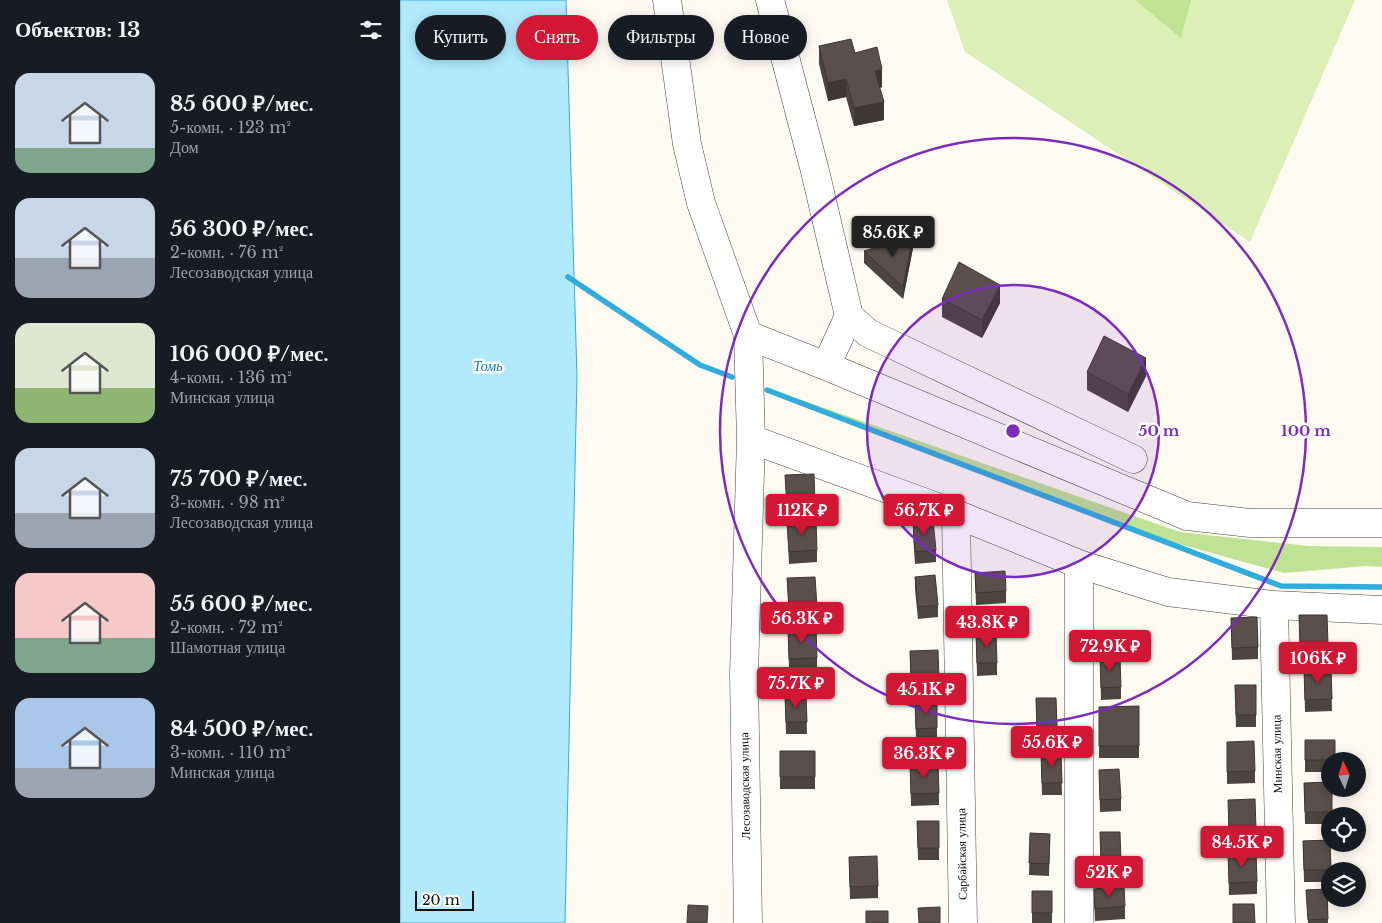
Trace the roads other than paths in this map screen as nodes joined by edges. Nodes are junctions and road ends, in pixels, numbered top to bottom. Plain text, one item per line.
1 (667, 0) edge
2 (770, 0) edge
3 (849, 316) junction
4 (748, 335) junction
5 (826, 366) junction
6 (752, 439) junction
7 (1133, 459) dead end
8 (956, 514) junction
9 (1382, 523) edge
10 (1079, 564) junction
11 (1274, 605) junction
12 (1382, 610) edge
13 (748, 923) edge
14 (964, 923) edge
15 (1079, 923) edge
16 (1281, 923) edge

1 - 4 street, Лесозаводская улица
2 - 3 street
3 - 5 street
3 - 7 street
4 - 5 street
4 - 6 street, Лесозаводская улица
5 - 9 street
6 - 8 street
6 - 13 street, Лесозаводская улица
8 - 10 street
8 - 14 street, Сарбайская улица
10 - 11 street
10 - 15 street
11 - 12 street
11 - 16 street, Минская улица

